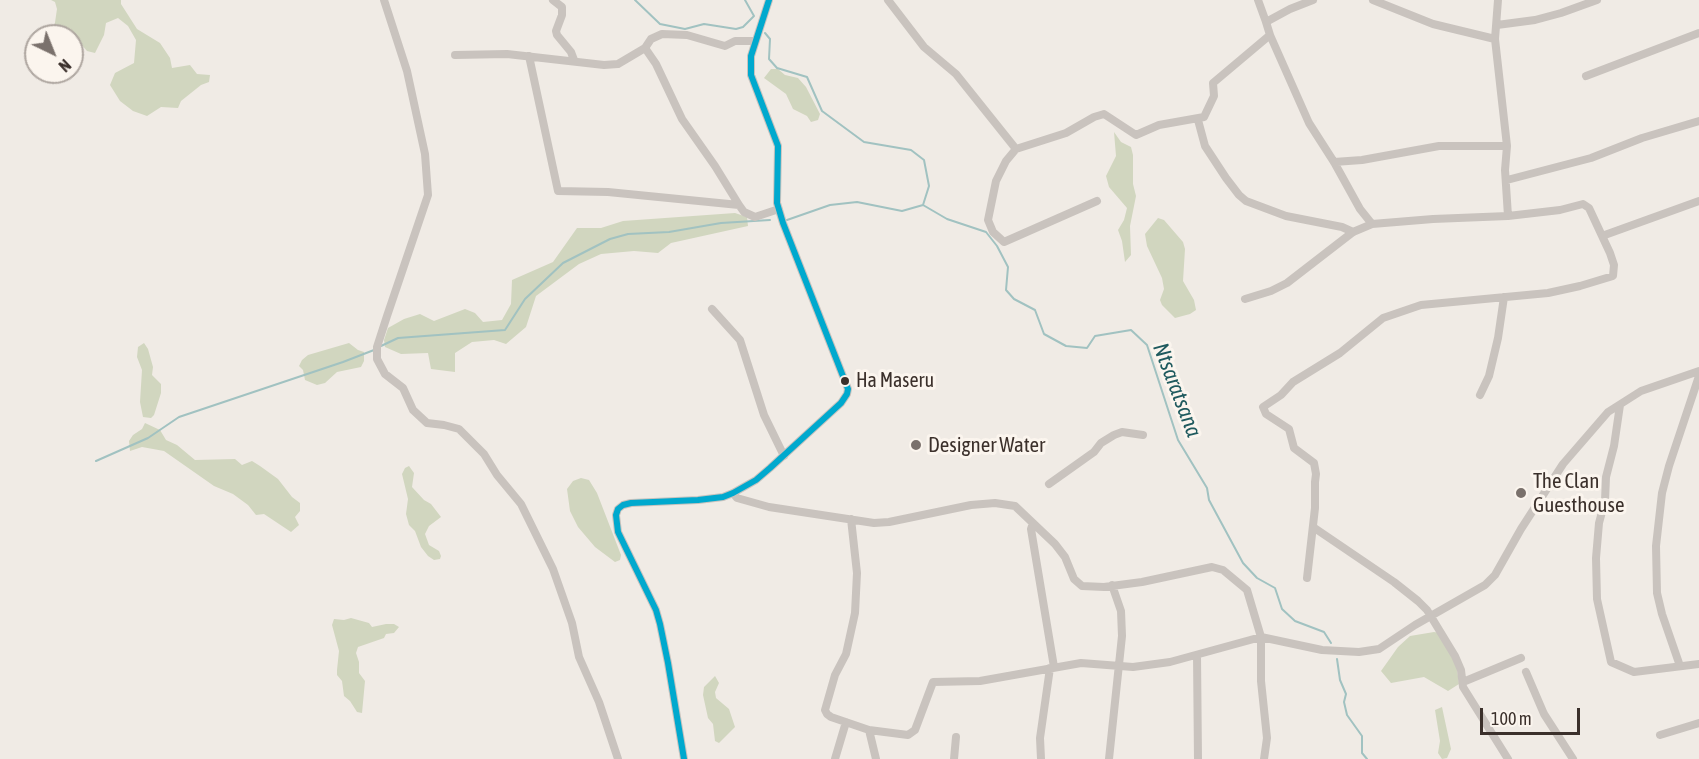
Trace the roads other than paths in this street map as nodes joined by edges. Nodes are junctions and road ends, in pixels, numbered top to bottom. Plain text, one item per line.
1 (384, 0) edge
2 (553, 0) edge
3 (769, 0) edge
4 (888, 0) edge
5 (1258, 0) edge
6 (1313, 0) edge
7 (1373, 0) edge
8 (1498, 0) edge
9 (1597, 0) edge
10 (1290, 4) edge
11 (1266, 22) junction
12 (1497, 25) junction
13 (1699, 33) edge
14 (1270, 35) junction
15 (1495, 39) junction
16 (755, 41) junction
17 (645, 48) junction
18 (455, 54) dead end
19 (529, 56) junction
20 (574, 60) junction
21 (1586, 76) dead end
22 (1198, 120) junction
23 (1699, 121) edge
24 (1507, 147) junction
25 (1016, 149) junction
26 (1334, 162) junction
27 (1507, 180) junction
28 (1097, 201) dead end
29 (1699, 201) edge
30 (739, 205) junction
31 (779, 209) junction
32 (1508, 216) junction
33 (1372, 224) junction
34 (1353, 232) junction
35 (1602, 236) junction
36 (1504, 297) junction
37 (1245, 299) dead end
38 (712, 309) dead end
39 (1699, 374) edge
40 (1480, 395) dead end
41 (1620, 405) junction
42 (1143, 435) dead end
43 (784, 456) junction
44 (1049, 484) dead end
45 (733, 493) junction
46 (851, 519) junction
47 (1033, 522) junction
48 (1313, 527) junction
49 (1307, 578) dead end
50 (1112, 585) junction
51 (1431, 617) junction
52 (1261, 637) junction
53 (1197, 655) junction
54 (1521, 658) dead end
55 (1699, 664) edge
56 (1680, 666) junction
57 (1052, 667) junction
58 (1120, 667) junction
59 (1526, 672) dead end
60 (1463, 682) junction
61 (846, 722) junction
62 (1699, 723) edge
63 (869, 730) junction
64 (1660, 735) dead end
65 (956, 737) dead end
66 (618, 759) edge
67 (684, 759) edge
68 (836, 759) edge
69 (876, 759) edge
70 (954, 759) edge
71 (1041, 759) edge
72 (1109, 759) edge
73 (1198, 759) edge
74 (1264, 759) edge
75 (1508, 759) edge
76 (1573, 759) edge

1 - 66 street
2 - 20 street
3 - 16 street
4 - 25 street
5 - 11 street
6 - 10 street
7 - 15 street
8 - 12 street
9 - 12 street
10 - 11 street
11 - 14 street
12 - 15 street
13 - 21 street
14 - 22 street
14 - 26 street
15 - 24 street
16 - 17 street
16 - 31 street
17 - 20 street
17 - 30 street
18 - 19 street
19 - 20 street
19 - 30 street
22 - 25 street
22 - 34 street
23 - 27 street
24 - 26 street
24 - 27 street
25 - 28 street
26 - 33 street
27 - 32 street
29 - 35 street
30 - 31 street
31 - 43 street
32 - 33 street
32 - 35 street
33 - 34 street
34 - 37 street
35 - 36 street
36 - 40 street
36 - 48 street
38 - 43 street
39 - 41 street
39 - 56 street
41 - 51 street
41 - 56 street
42 - 44 street
43 - 45 street
45 - 46 street
45 - 67 street
46 - 47 street
46 - 61 street
47 - 50 street
47 - 57 street
48 - 49 street
48 - 51 street
50 - 52 street
50 - 58 street
51 - 52 street
51 - 60 street
52 - 53 street
52 - 74 street
53 - 58 street
53 - 73 street
54 - 60 street
55 - 56 street
57 - 58 street
57 - 63 street
57 - 71 street
58 - 72 street
59 - 76 street
60 - 75 street
61 - 63 street
61 - 68 street
62 - 64 street
63 - 69 street
65 - 70 street

